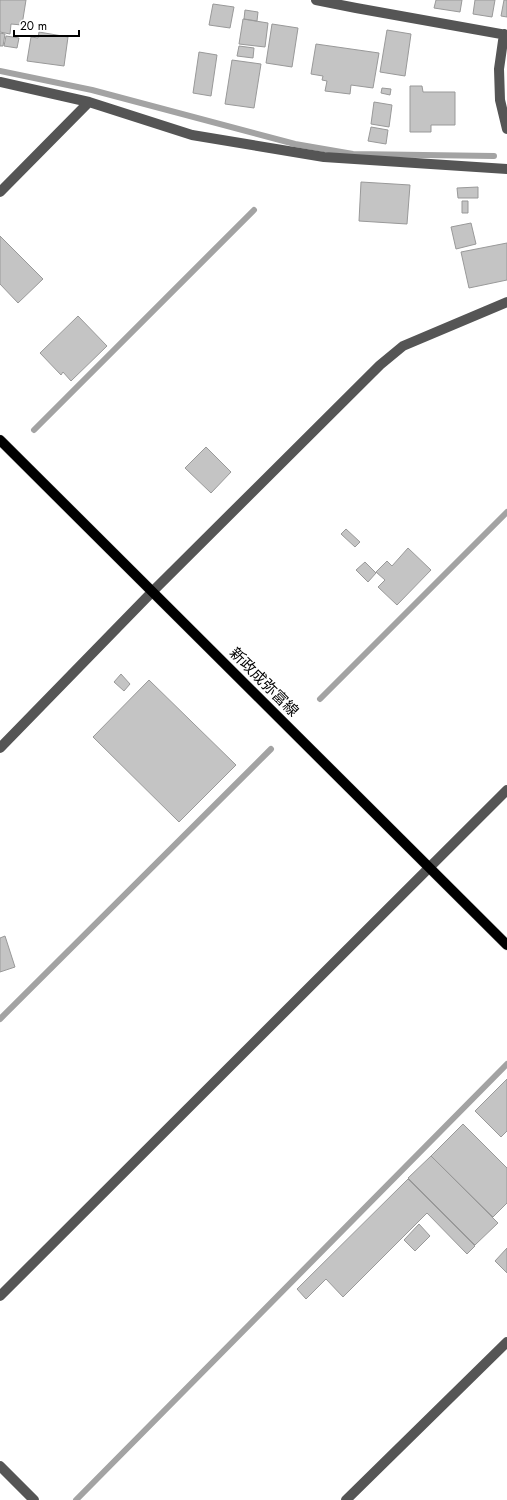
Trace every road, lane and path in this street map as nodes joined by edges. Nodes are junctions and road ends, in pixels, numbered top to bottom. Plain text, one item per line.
1 (316, 0) edge
2 (506, 35) edge
3 (0, 82) edge
4 (89, 102) junction
5 (507, 130) edge
6 (507, 169) edge
7 (0, 192) edge
8 (507, 302) edge
9 (0, 440) edge
10 (152, 592) junction
11 (0, 748) edge
12 (507, 790) edge
13 (430, 868) junction
14 (507, 945) edge
15 (0, 1296) edge
16 (507, 1342) edge
17 (0, 1466) edge
18 (34, 1500) edge
19 (346, 1500) edge

1 - 2 street
2 - 5 street
3 - 4 street
4 - 6 street
4 - 7 street
8 - 10 street
9 - 10 main road, 新政成弥富線
10 - 11 street
10 - 13 main road, 新政成弥富線
12 - 13 street
13 - 14 main road, 新政成弥富線
13 - 15 street
16 - 19 street
17 - 18 street

